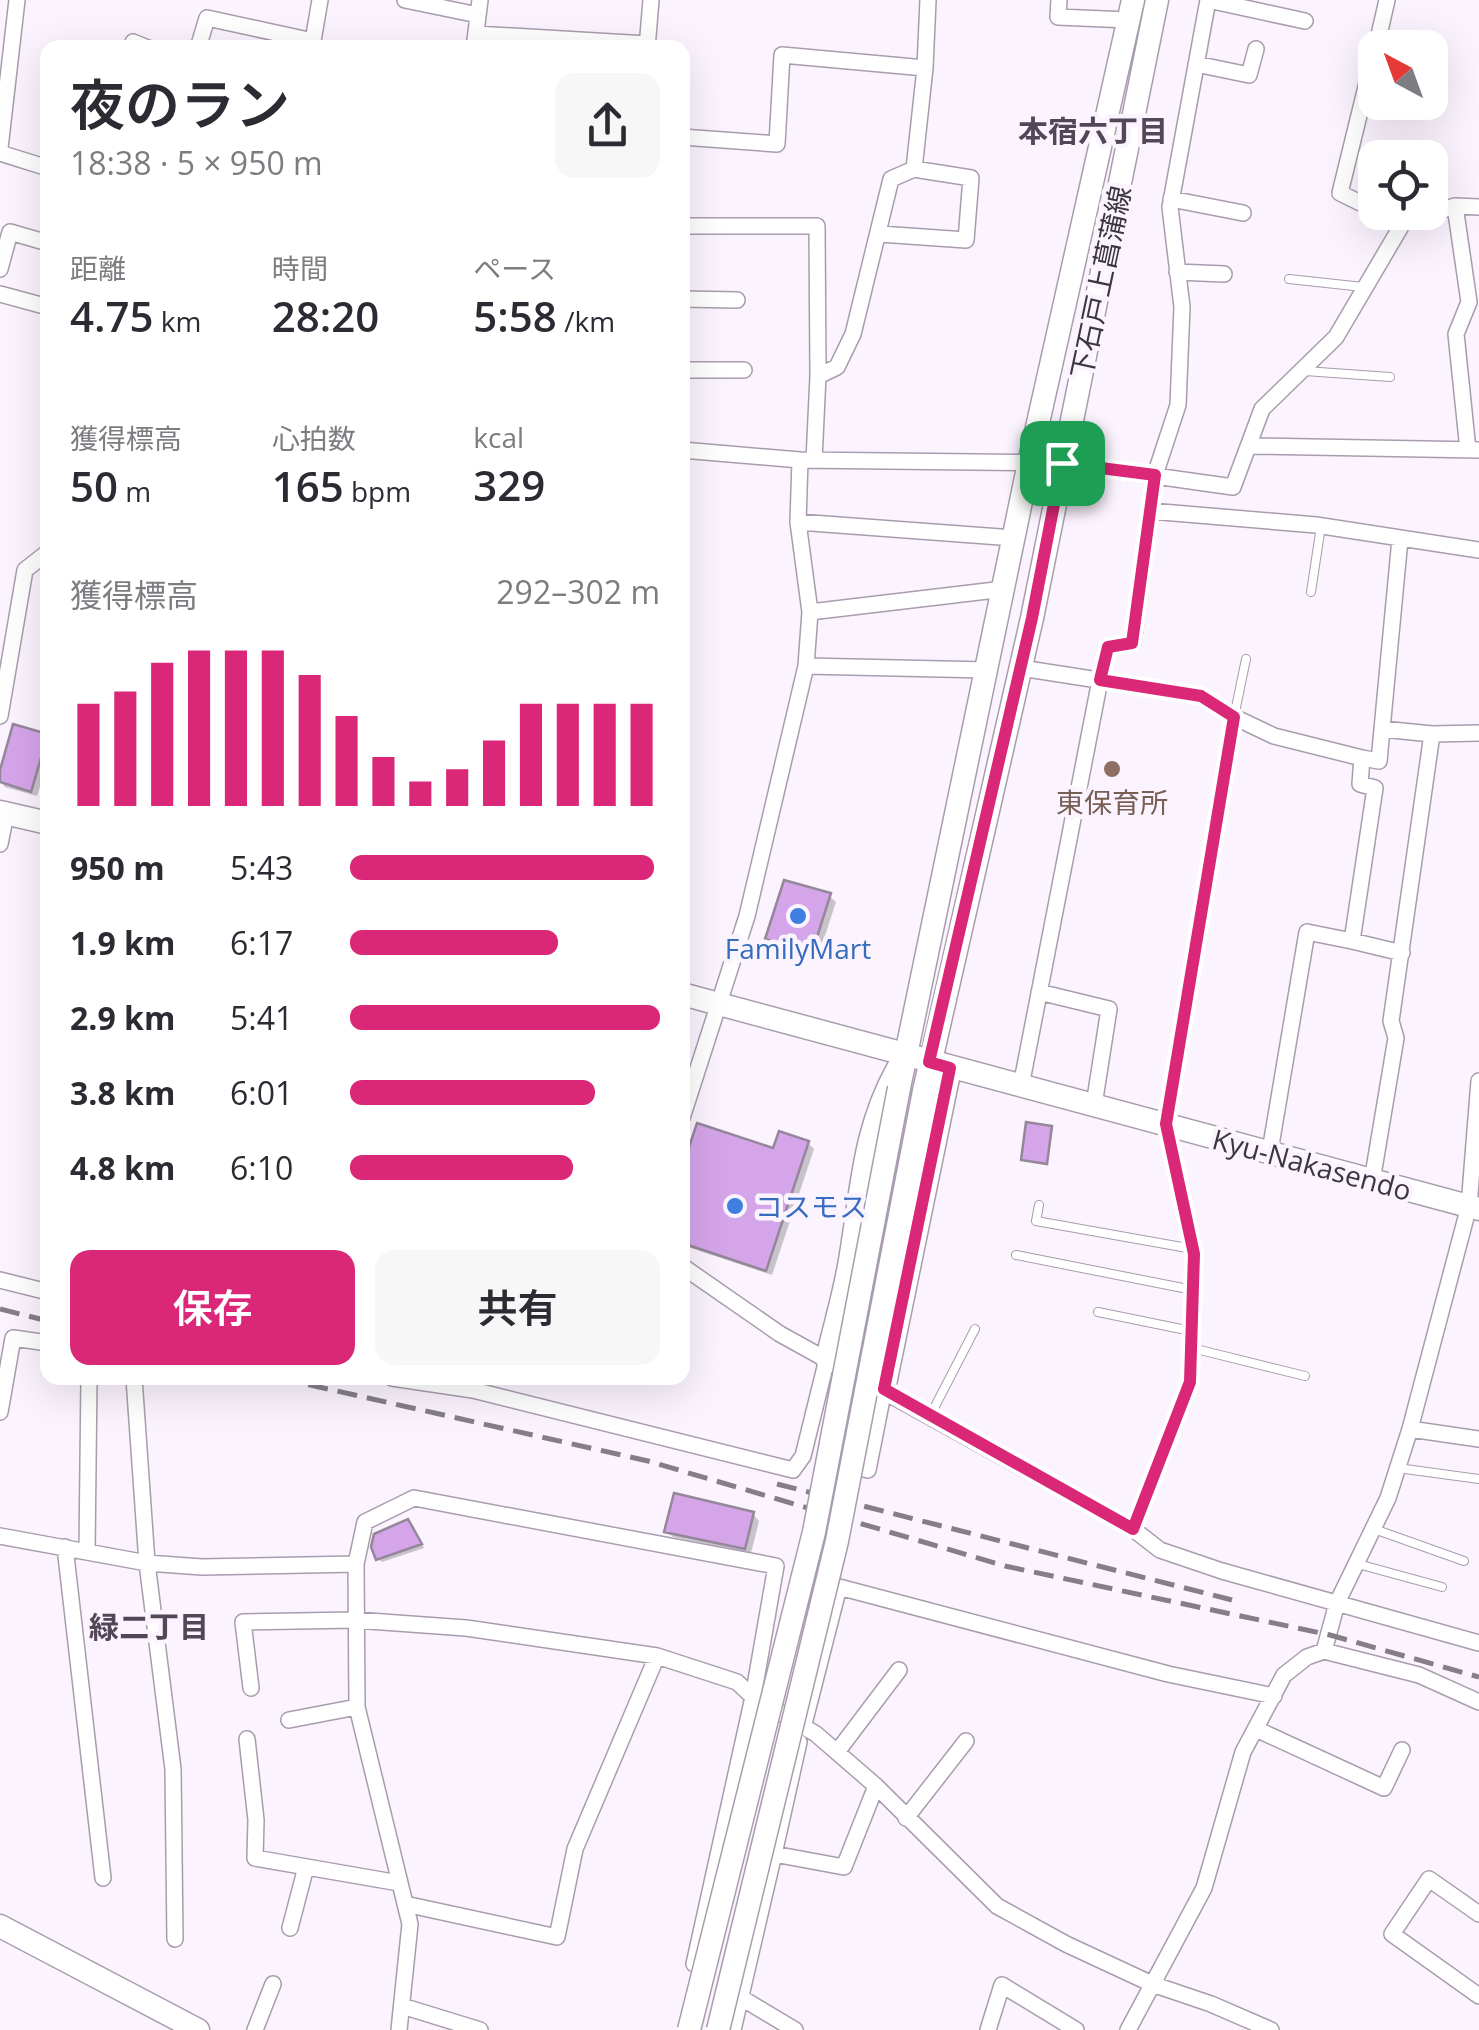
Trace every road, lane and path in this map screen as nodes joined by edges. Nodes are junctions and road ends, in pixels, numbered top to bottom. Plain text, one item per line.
1 (17, 0) edge
2 (320, 0) edge
3 (405, 0) edge
4 (651, 0) edge
5 (928, 0) edge
6 (1059, 0) edge
7 (1157, 0) edge
8 (1208, 0) edge
9 (1387, 0) edge
10 (479, 7) edge
11 (1130, 10) edge
12 (1305, 21) dead end
13 (1380, 30) edge
14 (200, 40) edge
15 (281, 40) edge
16 (313, 40) edge
17 (475, 40) edge
18 (648, 40) edge
19 (1256, 48) dead end
20 (1196, 64) junction
21 (925, 68) junction
22 (1358, 119) edge
23 (690, 138) edge
24 (0, 150) edge
25 (40, 165) edge
26 (914, 169) junction
27 (1171, 199) junction
28 (1358, 202) edge
29 (1455, 206) junction
30 (1448, 208) edge
31 (1479, 208) edge
32 (1242, 214) dead end
33 (690, 226) edge
34 (1399, 230) edge
35 (880, 234) junction
36 (40, 241) edge
37 (0, 269) edge
38 (1178, 272) junction
39 (1224, 274) dead end
40 (1289, 280) dead end
41 (1363, 287) junction
42 (0, 294) edge
43 (690, 299) edge
44 (737, 300) dead end
45 (40, 305) edge
46 (690, 370) edge
47 (744, 370) dead end
48 (1301, 370) junction
49 (818, 376) junction
50 (1390, 377) dead end
51 (1251, 446) junction
52 (1474, 450) edge
53 (690, 451) edge
54 (807, 460) junction
55 (1030, 463) junction
56 (1062, 463) junction
57 (1155, 475) junction
58 (1150, 511) junction
59 (798, 522) junction
60 (1321, 526) junction
61 (1014, 538) junction
62 (1400, 539) junction
63 (1479, 550) edge
64 (40, 558) edge
65 (1004, 589) junction
66 (1311, 592) dead end
67 (810, 612) junction
68 (1246, 659) dead end
69 (806, 666) junction
70 (1021, 668) junction
71 (987, 670) junction
72 (1100, 680) junction
73 (0, 716) edge
74 (1234, 717) junction
75 (1382, 729) junction
76 (1479, 733) edge
77 (1432, 734) junction
78 (1362, 758) junction
79 (3, 813) edge
80 (40, 821) edge
81 (0, 844) edge
82 (1352, 942) junction
83 (1402, 952) junction
84 (1039, 992) junction
85 (690, 996) edge
86 (719, 1004) junction
87 (905, 1056) junction
88 (939, 1065) junction
89 (1479, 1081) edge
90 (1021, 1086) junction
91 (690, 1093) edge
92 (1094, 1105) junction
93 (1166, 1124) junction
94 (1270, 1151) junction
95 (1372, 1180) junction
96 (1039, 1205) dead end
97 (1474, 1207) edge
98 (1193, 1249) junction
99 (1016, 1255) dead end
100 (690, 1272) edge
101 (0, 1280) edge
102 (40, 1290) edge
103 (1193, 1290) junction
104 (1098, 1312) dead end
105 (975, 1328) dead end
106 (1192, 1331) junction
107 (40, 1342) edge
108 (1192, 1348) junction
109 (827, 1359) junction
110 (1305, 1376) dead end
111 (89, 1385) edge
112 (134, 1385) edge
113 (439, 1385) edge
114 (480, 1385) edge
115 (884, 1389) junction
116 (473, 1390) junction
117 (0, 1412) edge
118 (930, 1416) junction
119 (1410, 1430) junction
120 (1479, 1439) edge
121 (803, 1456) junction
122 (1398, 1468) junction
123 (1479, 1479) edge
124 (1133, 1529) junction
125 (1374, 1529) junction
126 (0, 1536) edge
127 (66, 1546) junction
128 (87, 1551) junction
129 (1464, 1561) dead end
130 (147, 1563) junction
131 (356, 1564) junction
132 (1358, 1564) junction
133 (1442, 1587) dead end
134 (1337, 1603) junction
135 (355, 1620) junction
136 (1479, 1643) edge
137 (1324, 1651) junction
138 (657, 1656) junction
139 (899, 1670) dead end
140 (251, 1688) dead end
141 (1274, 1696) junction
142 (753, 1697) junction
143 (1479, 1702) edge
144 (357, 1706) junction
145 (288, 1720) dead end
146 (803, 1725) junction
147 (1256, 1729) junction
148 (248, 1739) dead end
149 (966, 1742) dead end
150 (1402, 1750) dead end
151 (837, 1752) junction
152 (876, 1786) junction
153 (906, 1818) junction
154 (774, 1854) junction
155 (306, 1867) junction
156 (103, 1878) dead end
157 (399, 1883) junction
158 (404, 1904) junction
159 (1479, 1914) edge
160 (0, 1926) edge
161 (290, 1928) dead end
162 (175, 1940) dead end
163 (273, 1984) dead end
164 (1152, 1984) junction
165 (740, 1996) junction
166 (1479, 1996) edge
167 (402, 2006) junction
168 (192, 2028) edge
169 (255, 2030) edge
170 (399, 2030) edge
171 (480, 2030) edge
172 (680, 2030) edge
173 (690, 2030) edge
174 (718, 2030) edge
175 (733, 2030) edge
176 (796, 2030) edge
177 (988, 2030) edge
178 (1076, 2030) edge
179 (1128, 2030) edge
180 (1271, 2030) edge

1 - 24 street
2 - 16 street
3 - 10 street
4 - 18 street
5 - 21 street
6 - 11 street
7 - 56 main road, 下石戸上菖蒲線
8 - 12 street
8 - 20 street
9 - 13 street
10 - 17 street
11 - 55 main road, 下石戸上菖蒲線
14 - 15 street
19 - 20 street
20 - 27 street
21 - 23 street
21 - 26 street
22 - 28 street
24 - 25 street
26 - 35 street
26 - 35 street
27 - 32 street
27 - 38 street
29 - 30 street
29 - 31 street
29 - 52 street
33 - 49 street
34 - 41 street
35 - 49 street
36 - 37 street
38 - 39 street
38 - 57 street
40 - 41 lane
41 - 48 street
42 - 45 street
43 - 44 street
46 - 47 street
48 - 50 lane
48 - 51 street
49 - 54 street
51 - 52 street
51 - 57 street
53 - 54 street
54 - 55 street
54 - 59 street
55 - 56 street
55 - 61 main road, 下石戸上菖蒲線
56 - 57 street
56 - 70 main road, 下石戸上菖蒲線
57 - 58 street
58 - 60 street
58 - 72 street
59 - 61 street
59 - 67 street
60 - 62 street
60 - 66 lane
61 - 65 main road, 下石戸上菖蒲線
62 - 63 street
62 - 75 street
64 - 73 street
65 - 67 street
65 - 71 main road, 下石戸上菖蒲線
67 - 69 street
68 - 74 lane
69 - 71 street
69 - 86 street
70 - 72 street
70 - 88 main road, 下石戸上菖蒲線
71 - 87 main road, 下石戸上菖蒲線
72 - 74 street
72 - 84 street
74 - 78 street
74 - 93 street
75 - 77 street
75 - 78 street
76 - 77 street
77 - 83 street
78 - 82 street
79 - 80 main road
79 - 81 street
82 - 83 street
82 - 94 street
83 - 95 street
84 - 90 street
84 - 92 street
85 - 86 main road, Kyu-Nakasendo
86 - 87 main road, Kyu-Nakasendo
86 - 91 street
87 - 88 main road, Kyu-Nakasendo
87 - 109 main road
87 - 173 main road, 下石戸上菖蒲線, bridge
88 - 90 main road, Kyu-Nakasendo
88 - 115 main road
88 - 174 main road, 下石戸上菖蒲線, bridge
89 - 97 street
90 - 92 main road, Kyu-Nakasendo
92 - 93 main road, Kyu-Nakasendo
93 - 94 main road, Kyu-Nakasendo
93 - 98 street
94 - 95 main road, Kyu-Nakasendo
95 - 97 main road, Kyu-Nakasendo
96 - 98 lane
97 - 119 street
98 - 103 street
99 - 103 lane
100 - 109 street
101 - 102 street
103 - 106 street
104 - 106 lane
105 - 118 lane
106 - 108 street
107 - 117 street
108 - 110 lane
108 - 124 street
109 - 115 street
109 - 121 street
111 - 128 street
112 - 130 street
113 - 116 street
114 - 116 street
115 - 118 street
115 - 121 street
116 - 121 street
118 - 124 street
119 - 120 street
119 - 122 street
122 - 123 lane
122 - 125 street
124 - 134 street
125 - 129 lane
125 - 132 street
126 - 127 street
127 - 128 street
127 - 156 street
128 - 130 street
130 - 131 street
130 - 162 street
131 - 135 street
131 - 142 street
132 - 133 lane
132 - 134 street
134 - 136 street
134 - 137 street
135 - 138 street
135 - 140 street
135 - 144 street
137 - 141 street
137 - 143 street
138 - 142 street
138 - 158 street
139 - 151 street
141 - 146 street
141 - 147 street
142 - 146 street
142 - 172 street
144 - 145 street
144 - 157 street
146 - 151 street
146 - 154 street
147 - 150 street
147 - 164 street
148 - 155 street
149 - 153 street
151 - 152 street
152 - 153 street
152 - 154 street
153 - 164 street
154 - 165 street
155 - 157 street
155 - 161 street
157 - 158 street
158 - 167 street
159 - 166 street
160 - 168 main road
163 - 169 street
164 - 179 street
164 - 180 street
165 - 175 street
165 - 176 street
167 - 170 street
167 - 171 street
177 - 178 street

